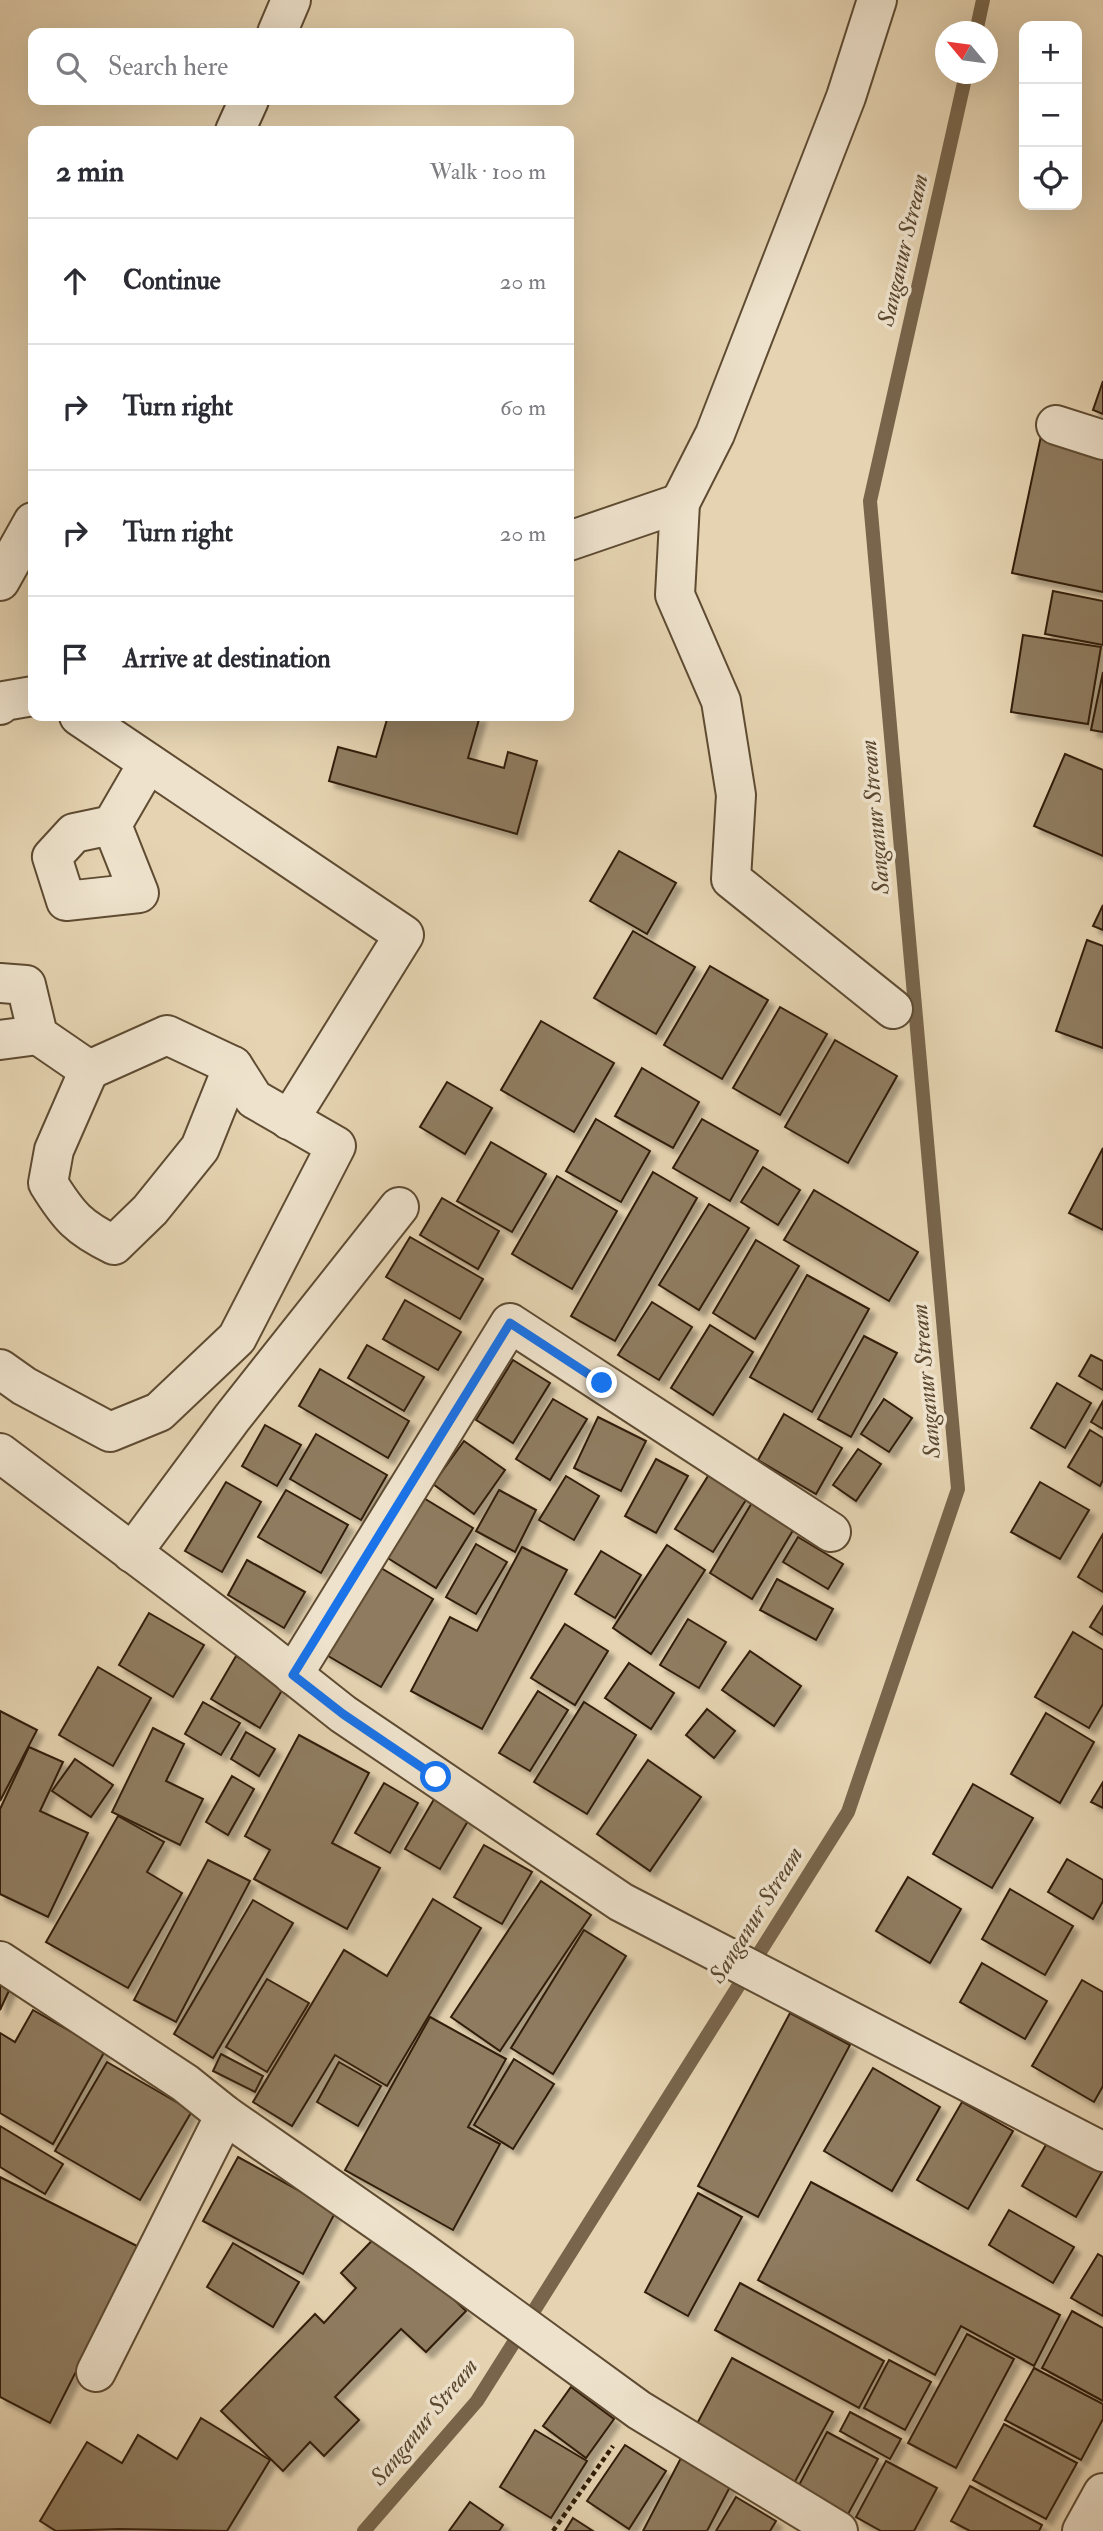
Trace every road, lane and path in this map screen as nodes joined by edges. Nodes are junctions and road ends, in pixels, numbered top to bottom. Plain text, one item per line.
1 (291, 0) edge
2 (877, 0) edge
3 (279, 28) edge
4 (247, 105) edge
5 (238, 126) edge
6 (1056, 425) dead end
7 (1103, 440) edge
8 (680, 502) junction
9 (28, 531) edge
10 (574, 539) edge
11 (0, 581) edge
12 (28, 697) edge
13 (0, 705) edge
14 (86, 721) edge
15 (148, 763) junction
16 (112, 825) dead end
17 (0, 983) edge
18 (893, 1009) dead end
19 (38, 1035) junction
20 (0, 1040) edge
21 (233, 1066) junction
22 (89, 1070) junction
23 (289, 1120) junction
24 (399, 1207) dead end
25 (0, 1369) edge
26 (0, 1453) edge
27 (831, 1532) dead end
28 (132, 1553) junction
29 (293, 1675) junction
30 (0, 1961) edge
31 (225, 2115) junction
32 (1103, 2152) edge
33 (96, 2372) dead end
34 (639, 2410) junction
35 (1103, 2493) edge
36 (553, 2531) edge
37 (838, 2531) edge
38 (1082, 2531) edge

1 - 3 street
2 - 8 street
4 - 5 street
6 - 7 street
8 - 10 street
8 - 18 street
9 - 11 street
12 - 13 street
14 - 15 street
15 - 16 street
15 - 23 street
17 - 19 street
19 - 20 street
19 - 22 street
21 - 22 street
21 - 22 street
21 - 23 street
23 - 25 street
24 - 28 street
26 - 28 street
27 - 29 street
28 - 29 street
29 - 32 street
30 - 31 street
31 - 33 street
31 - 34 street
34 - 36 path
34 - 37 street
35 - 38 street

